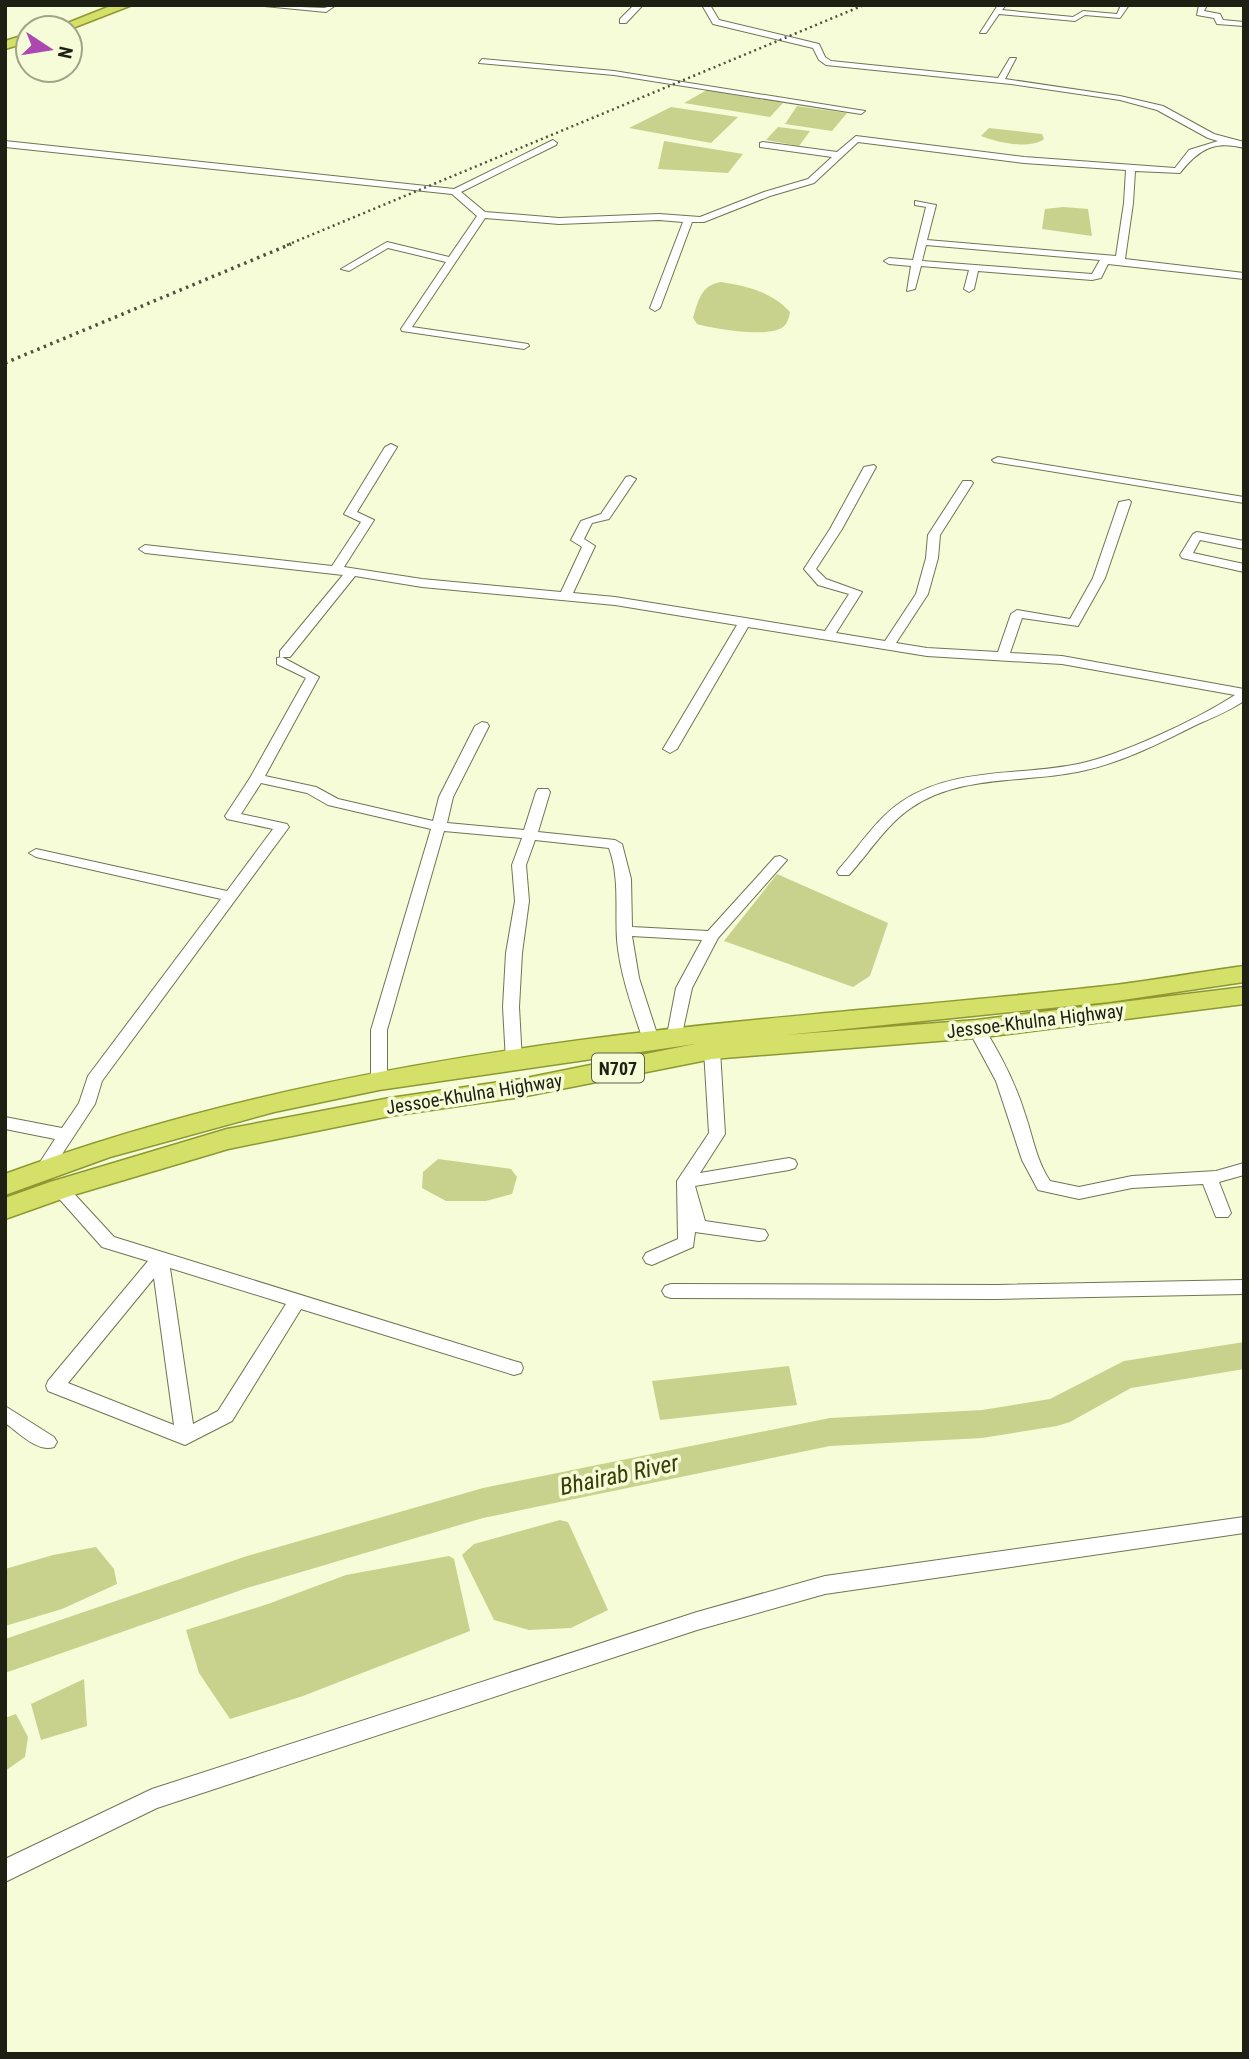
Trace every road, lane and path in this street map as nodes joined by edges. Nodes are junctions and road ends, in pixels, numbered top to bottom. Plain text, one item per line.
1 (126, 5) edge
2 (257, 5) edge
3 (332, 5) edge
4 (639, 5) edge
5 (706, 5) edge
6 (1125, 5) edge
7 (1203, 5) edge
8 (1000, 9) edge
9 (84, 20) edge
10 (622, 21) dead end
11 (1244, 24) edge
12 (983, 31) dead end
13 (1013, 60) dead end
14 (481, 61) dead end
15 (1000, 81) junction
16 (861, 111) dead end
17 (1225, 141) junction
18 (1242, 142) edge
19 (5, 144) edge
20 (553, 144) dead end
21 (763, 145) dead end
22 (839, 155) junction
23 (1130, 168) junction
24 (455, 192) junction
25 (918, 203) dead end
26 (482, 215) junction
27 (689, 219) junction
28 (921, 243) junction
29 (452, 261) junction
30 (889, 261) dead end
31 (917, 264) junction
32 (974, 268) junction
33 (346, 269) dead end
34 (1244, 276) edge
35 (910, 289) dead end
36 (969, 289) dead end
37 (655, 308) dead end
38 (524, 346) dead end
39 (391, 447) dead end
40 (998, 460) dead end
41 (870, 467) dead end
42 (630, 479) dead end
43 (967, 483) dead end
44 (1244, 500) edge
45 (1125, 502) dead end
46 (1244, 545) edge
47 (145, 550) dead end
48 (1244, 568) edge
49 (336, 570) junction
50 (352, 572) junction
51 (566, 595) junction
52 (744, 623) junction
53 (828, 636) junction
54 (888, 646) junction
55 (1003, 656) junction
56 (1244, 694) edge
57 (482, 726) dead end
58 (670, 749) dead end
59 (257, 778) junction
60 (543, 792) dead end
61 (438, 826) junction
62 (530, 835) junction
63 (36, 853) dead end
64 (780, 860) dead end
65 (844, 872) dead end
66 (229, 896) junction
67 (625, 930) junction
68 (712, 936) junction
69 (1244, 974) edge
70 (1244, 995) edge
71 (976, 1029) junction
72 (676, 1030) dead end
73 (651, 1040) junction
74 (712, 1050) junction
75 (514, 1061) junction
76 (379, 1081) junction
77 (5, 1123) edge
78 (67, 1135) junction
79 (789, 1164) dead end
80 (1244, 1169) edge
81 (1209, 1178) junction
82 (51, 1181) junction
83 (685, 1181) junction
84 (10, 1203) edge
85 (1222, 1213) dead end
86 (759, 1235) dead end
87 (160, 1258) junction
88 (652, 1258) dead end
89 (1244, 1287) edge
90 (671, 1291) dead end
91 (297, 1301) junction
92 (514, 1368) dead end
93 (5, 1413) edge
94 (185, 1437) junction
95 (47, 1442) dead end
96 (1244, 1525) edge
97 (5, 1871) edge

1 - 9 highway
2 - 3 street
4 - 10 street
5 - 15 street
6 - 8 street
7 - 11 street
8 - 12 street
13 - 15 street
14 - 16 street
15 - 17 street
17 - 18 street
17 - 23 street
19 - 24 street
20 - 24 street
21 - 22 street
22 - 23 street
22 - 27 street
23 - 28 street
24 - 26 street
25 - 28 street
26 - 27 street
26 - 29 street
27 - 37 street
28 - 31 street
29 - 33 street
29 - 38 street
30 - 31 street
31 - 32 street
31 - 35 street
32 - 34 street
32 - 36 street
39 - 49 street
40 - 44 street
41 - 53 street
42 - 51 street
43 - 54 street
45 - 55 street
46 - 48 street
47 - 49 street
49 - 50 street
50 - 51 street
50 - 59 street
51 - 52 street
52 - 53 street
52 - 58 street
53 - 54 street
54 - 55 street
55 - 56 street
56 - 65 street
57 - 61 street
59 - 61 street
59 - 66 street
60 - 62 street
61 - 62 street
61 - 76 street
62 - 67 street
62 - 75 street
63 - 66 street
64 - 68 street
66 - 78 street
67 - 68 street
67 - 73 street
68 - 72 street
69 - 73 highway, Jessoe-Khulna Highway / N707
70 - 71 highway, Jessoe-Khulna Highway / N707
71 - 74 highway, Jessoe-Khulna Highway / N707
71 - 81 street
73 - 75 highway, Jessoe-Khulna Highway / N707
74 - 82 highway, Jessoe-Khulna Highway / N707
74 - 83 street
75 - 76 highway, Jessoe-Khulna Highway / N707
76 - 82 highway, Jessoe-Khulna Highway / N707
77 - 78 street
78 - 82 street
79 - 83 street
80 - 81 street
81 - 85 street
82 - 84 highway, Jessoe-Khulna Highway / N707
82 - 87 street
83 - 86 street
83 - 88 street
87 - 91 street
87 - 94 street
87 - 94 street
89 - 90 street
91 - 92 street
91 - 94 street
93 - 95 street
96 - 97 street

